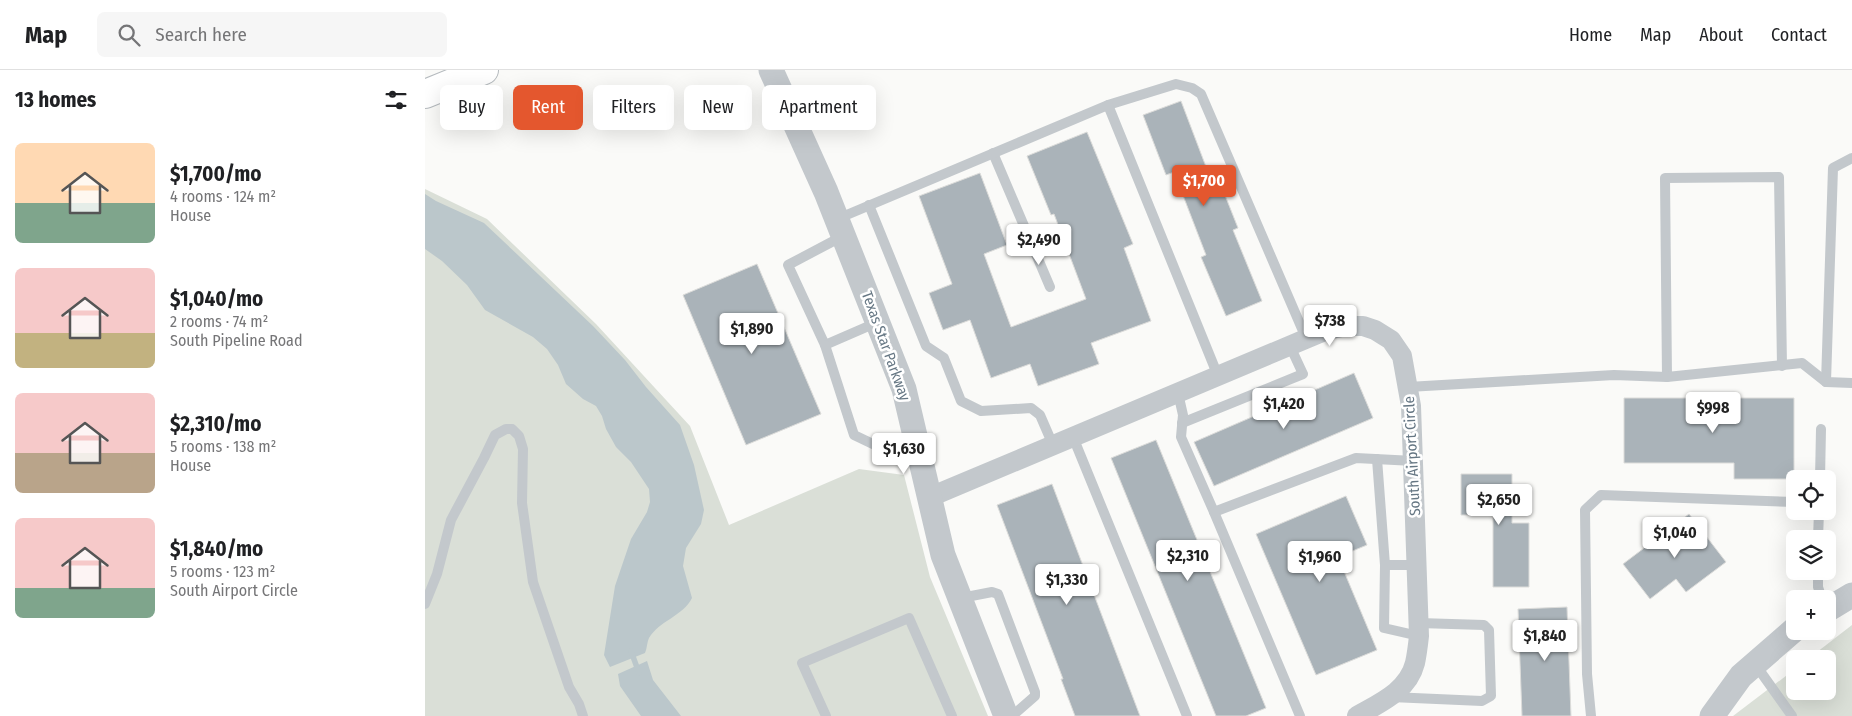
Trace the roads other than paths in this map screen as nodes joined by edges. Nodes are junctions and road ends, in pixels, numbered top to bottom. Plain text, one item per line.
1 (484, 70) edge
2 (771, 70) edge
3 (425, 94) edge
4 (1108, 105) junction
5 (993, 153) junction
6 (1852, 158) edge
7 (869, 205) junction
8 (840, 228) junction
9 (1050, 287) dead end
10 (878, 322) junction
11 (1298, 342) junction
12 (825, 345) junction
13 (1782, 366) junction
14 (1218, 376) junction
15 (1667, 377) junction
16 (1826, 382) junction
17 (1852, 382) edge
18 (1408, 387) junction
19 (1177, 393) junction
20 (1183, 423) junction
21 (1821, 429) dead end
22 (1073, 437) junction
23 (916, 438) junction
24 (1053, 445) junction
25 (1377, 459) junction
26 (1414, 461) junction
27 (1819, 470) edge
28 (930, 497) junction
29 (1786, 502) edge
30 (1214, 512) junction
31 (1385, 565) junction
32 (1418, 565) junction
33 (1852, 595) edge
34 (960, 598) junction
35 (425, 604) edge
36 (1836, 605) edge
37 (1419, 630) junction
38 (1786, 637) edge
39 (1755, 664) junction
40 (1391, 697) junction
41 (583, 716) edge
42 (826, 716) edge
43 (952, 716) edge
44 (1006, 716) edge
45 (1011, 716) edge
46 (1187, 716) edge
47 (1300, 716) edge
48 (1357, 716) edge
49 (1591, 716) edge
50 (1712, 716) edge
51 (1792, 716) edge

1 - 3 main road
2 - 8 street, Texas Star Parkway
4 - 5 lane
4 - 11 lane
4 - 14 lane
5 - 7 lane
5 - 9 lane
6 - 16 lane
7 - 8 lane
7 - 24 lane
8 - 10 street, Texas Star Parkway
8 - 12 lane
10 - 12 lane
10 - 23 street, Texas Star Parkway
11 - 14 street, South Airport Circle
11 - 18 street, South Airport Circle
11 - 20 lane
12 - 23 lane
13 - 15 lane
13 - 15 lane
13 - 16 lane
14 - 19 street, South Airport Circle
15 - 18 lane
16 - 17 lane
18 - 26 street, South Airport Circle
19 - 20 lane
19 - 22 street, South Airport Circle
20 - 30 lane
21 - 27 lane
22 - 24 street, South Airport Circle
22 - 46 lane
23 - 28 street, Texas Star Parkway
24 - 28 street, South Airport Circle
25 - 26 lane
25 - 30 lane
25 - 31 lane
26 - 32 street, South Airport Circle
28 - 34 street, Texas Star Parkway
29 - 49 lane
30 - 47 lane
31 - 32 lane
31 - 37 lane
32 - 37 street, South Airport Circle
33 - 36 street
34 - 44 street, Texas Star Parkway
34 - 45 lane
35 - 41 lane
37 - 40 street, South Airport Circle
37 - 40 lane
38 - 39 street
39 - 50 street
39 - 51 lane
40 - 48 street, South Airport Circle
42 - 43 lane

